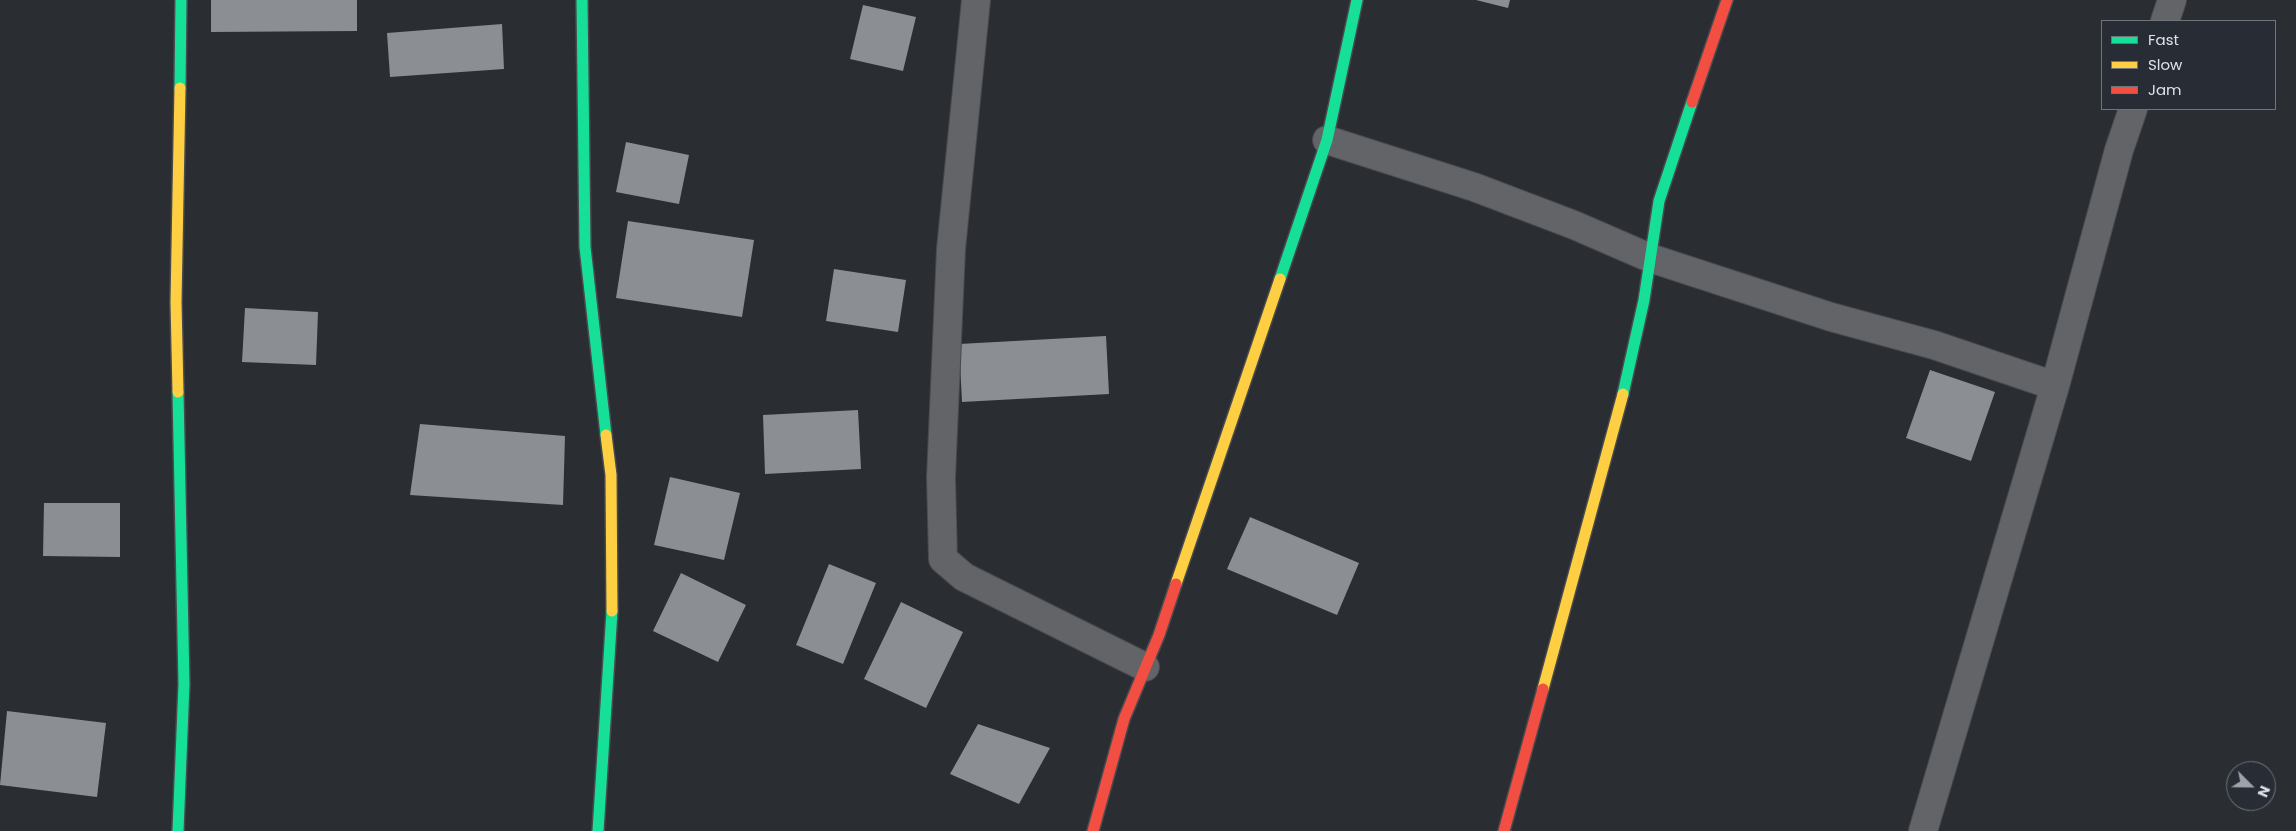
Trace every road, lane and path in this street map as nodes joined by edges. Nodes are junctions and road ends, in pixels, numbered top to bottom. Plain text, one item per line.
1 (181, 0) edge
2 (582, 0) edge
3 (976, 0) edge
4 (1357, 0) edge
5 (1728, 0) edge
6 (2172, 0) edge
7 (2165, 20) edge
8 (2133, 110) edge
9 (1327, 140) junction
10 (1650, 258) junction
11 (2055, 386) junction
12 (1145, 667) junction
13 (178, 831) edge
14 (598, 831) edge
15 (1093, 831) edge
16 (1504, 831) edge
17 (1923, 831) edge

1 - 13 street
2 - 14 street
3 - 12 street
4 - 9 street
5 - 10 street
6 - 7 street
8 - 11 street
9 - 10 street
9 - 12 street
10 - 11 street
10 - 16 street
11 - 17 street
12 - 15 street

